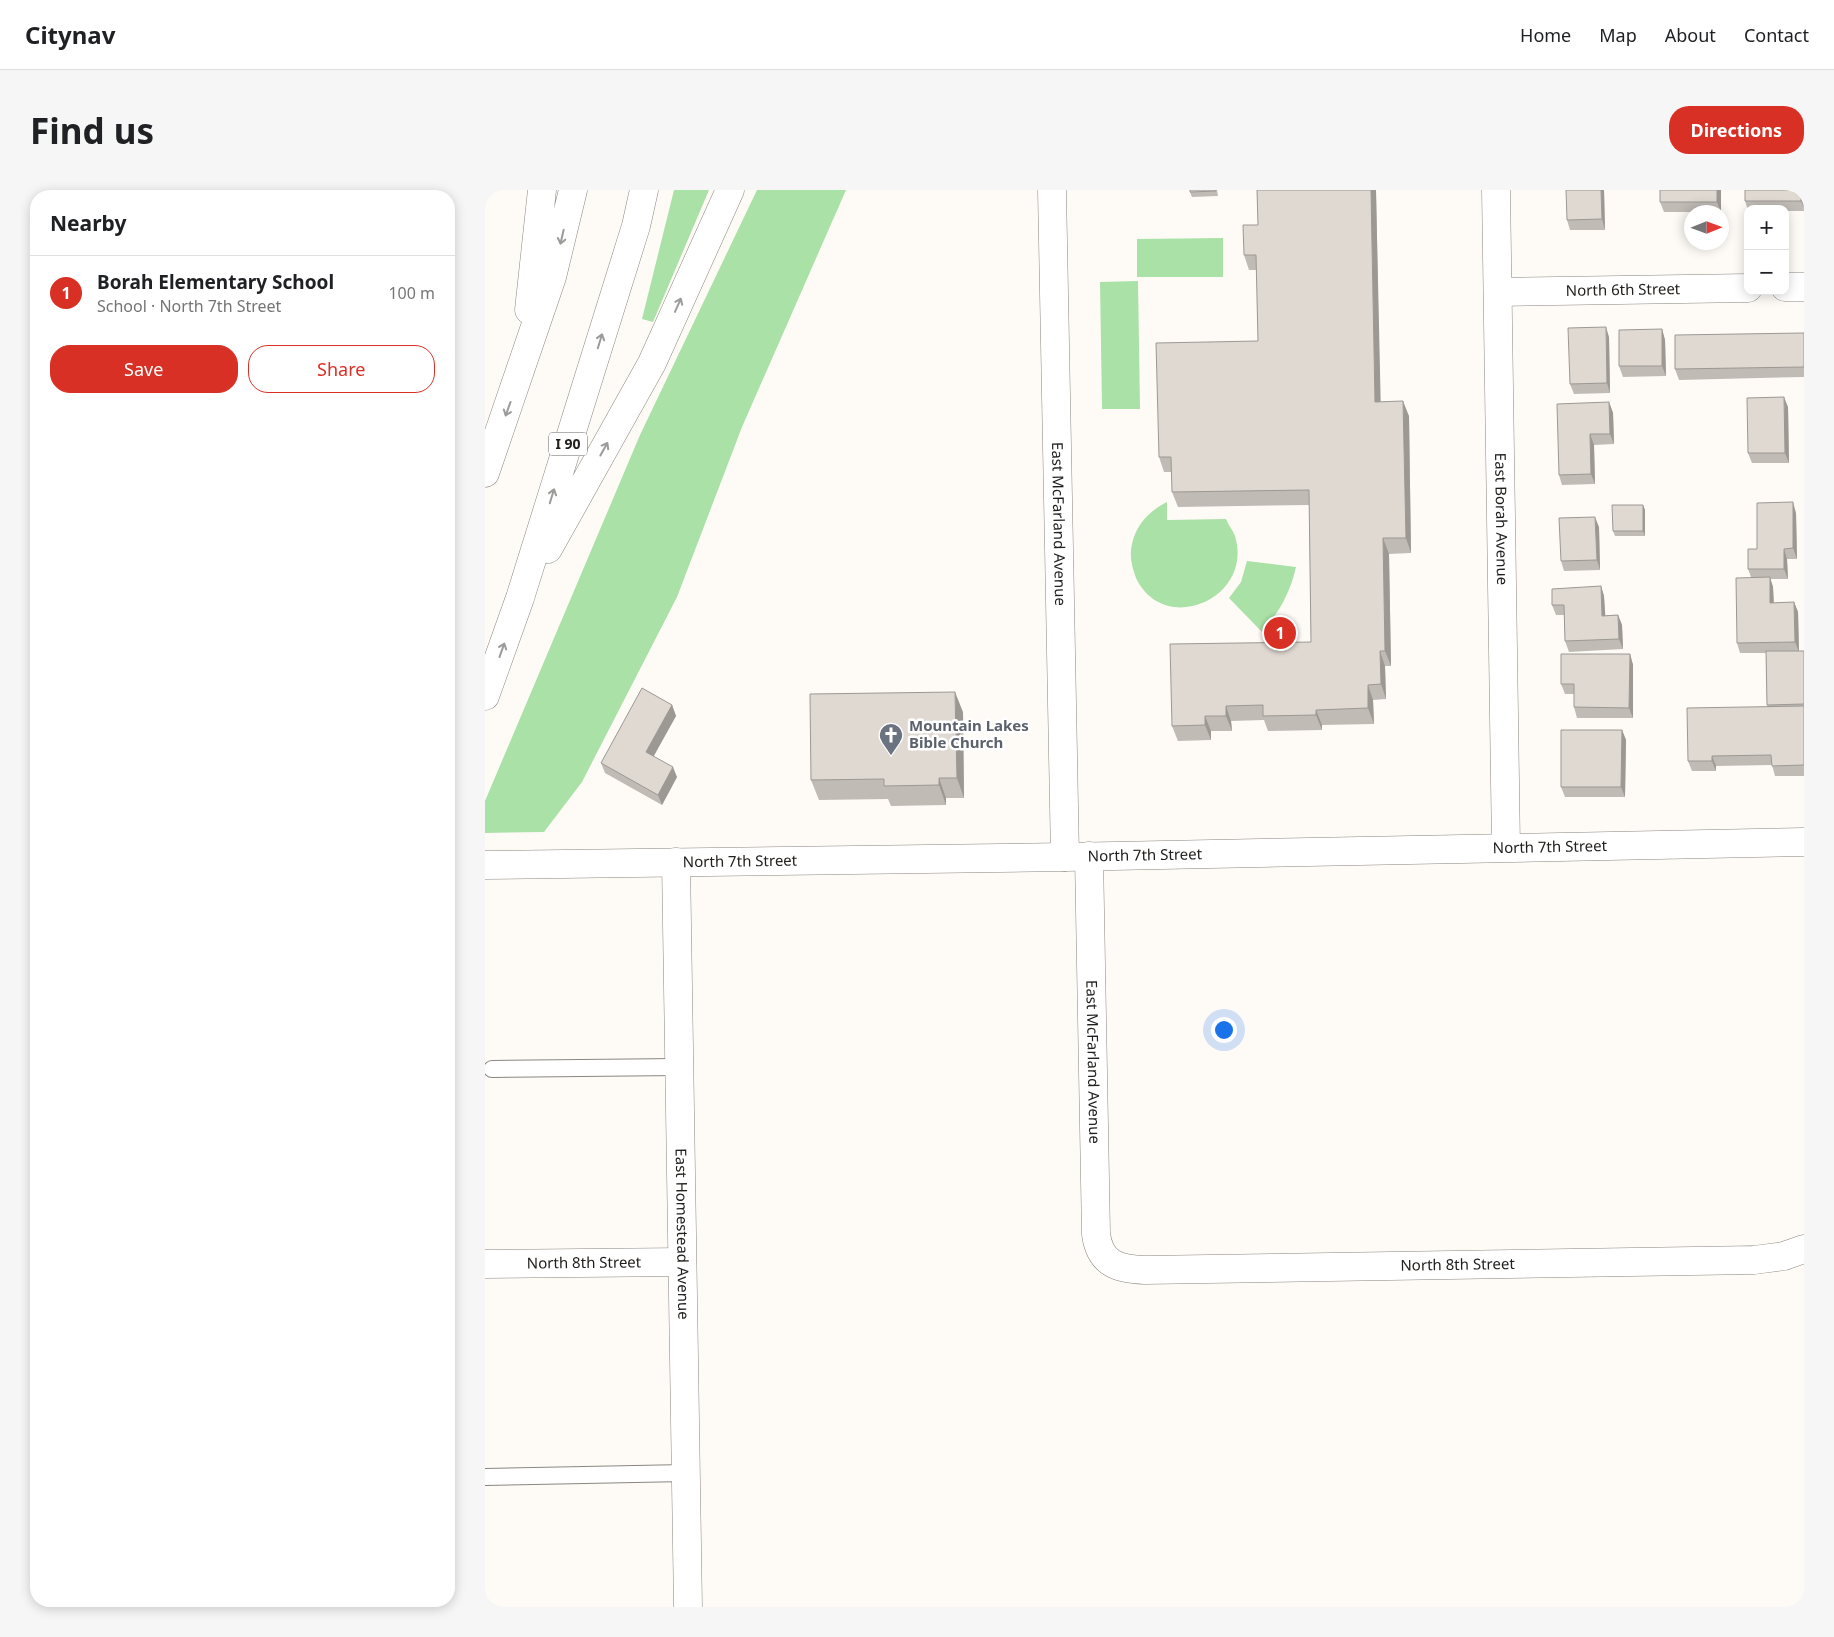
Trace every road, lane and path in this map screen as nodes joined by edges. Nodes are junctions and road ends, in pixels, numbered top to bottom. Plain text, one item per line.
1 (542, 190) edge
2 (573, 190) edge
3 (644, 190) edge
4 (730, 190) edge
5 (1052, 190) edge
6 (1496, 190) edge
7 (1804, 286) edge
8 (1789, 287) edge
9 (1744, 288) edge
10 (1498, 292) junction
11 (522, 371) junction
12 (485, 473) edge
13 (520, 598) junction
14 (485, 696) edge
15 (1804, 842) edge
16 (1506, 847) junction
17 (1077, 856) junction
18 (676, 862) junction
19 (485, 865) edge
20 (679, 1067) junction
21 (492, 1069) dead end
22 (1804, 1249) edge
23 (682, 1262) junction
24 (1112, 1263) joint
25 (485, 1264) edge
26 (686, 1473) junction
27 (485, 1478) edge
28 (688, 1607) edge

1 - 11 main road
2 -> 11 main road
13 -> 3 main road, I 90
13 -> 4 main road
5 - 17 main road, East McFarland Avenue
6 - 10 main road, East Borah Avenue
7 - 8 main road
9 - 10 main road, North 6th Street
10 - 16 main road, East Borah Avenue
11 -> 12 main road
14 -> 13 main road, I 90
15 - 16 main road, North 7th Street
16 - 17 main road, North 7th Street
17 - 18 main road, North 7th Street
17 - 24 main road, East McFarland Avenue
18 - 19 main road, North 7th Street
18 - 20 main road, East Homestead Avenue
20 - 21 lane
20 - 23 main road, East Homestead Avenue
22 - 24 main road, North 8th Street
23 - 25 main road, North 8th Street
23 - 26 main road, East Homestead Avenue
26 - 27 lane
26 - 28 main road, East Homestead Avenue

